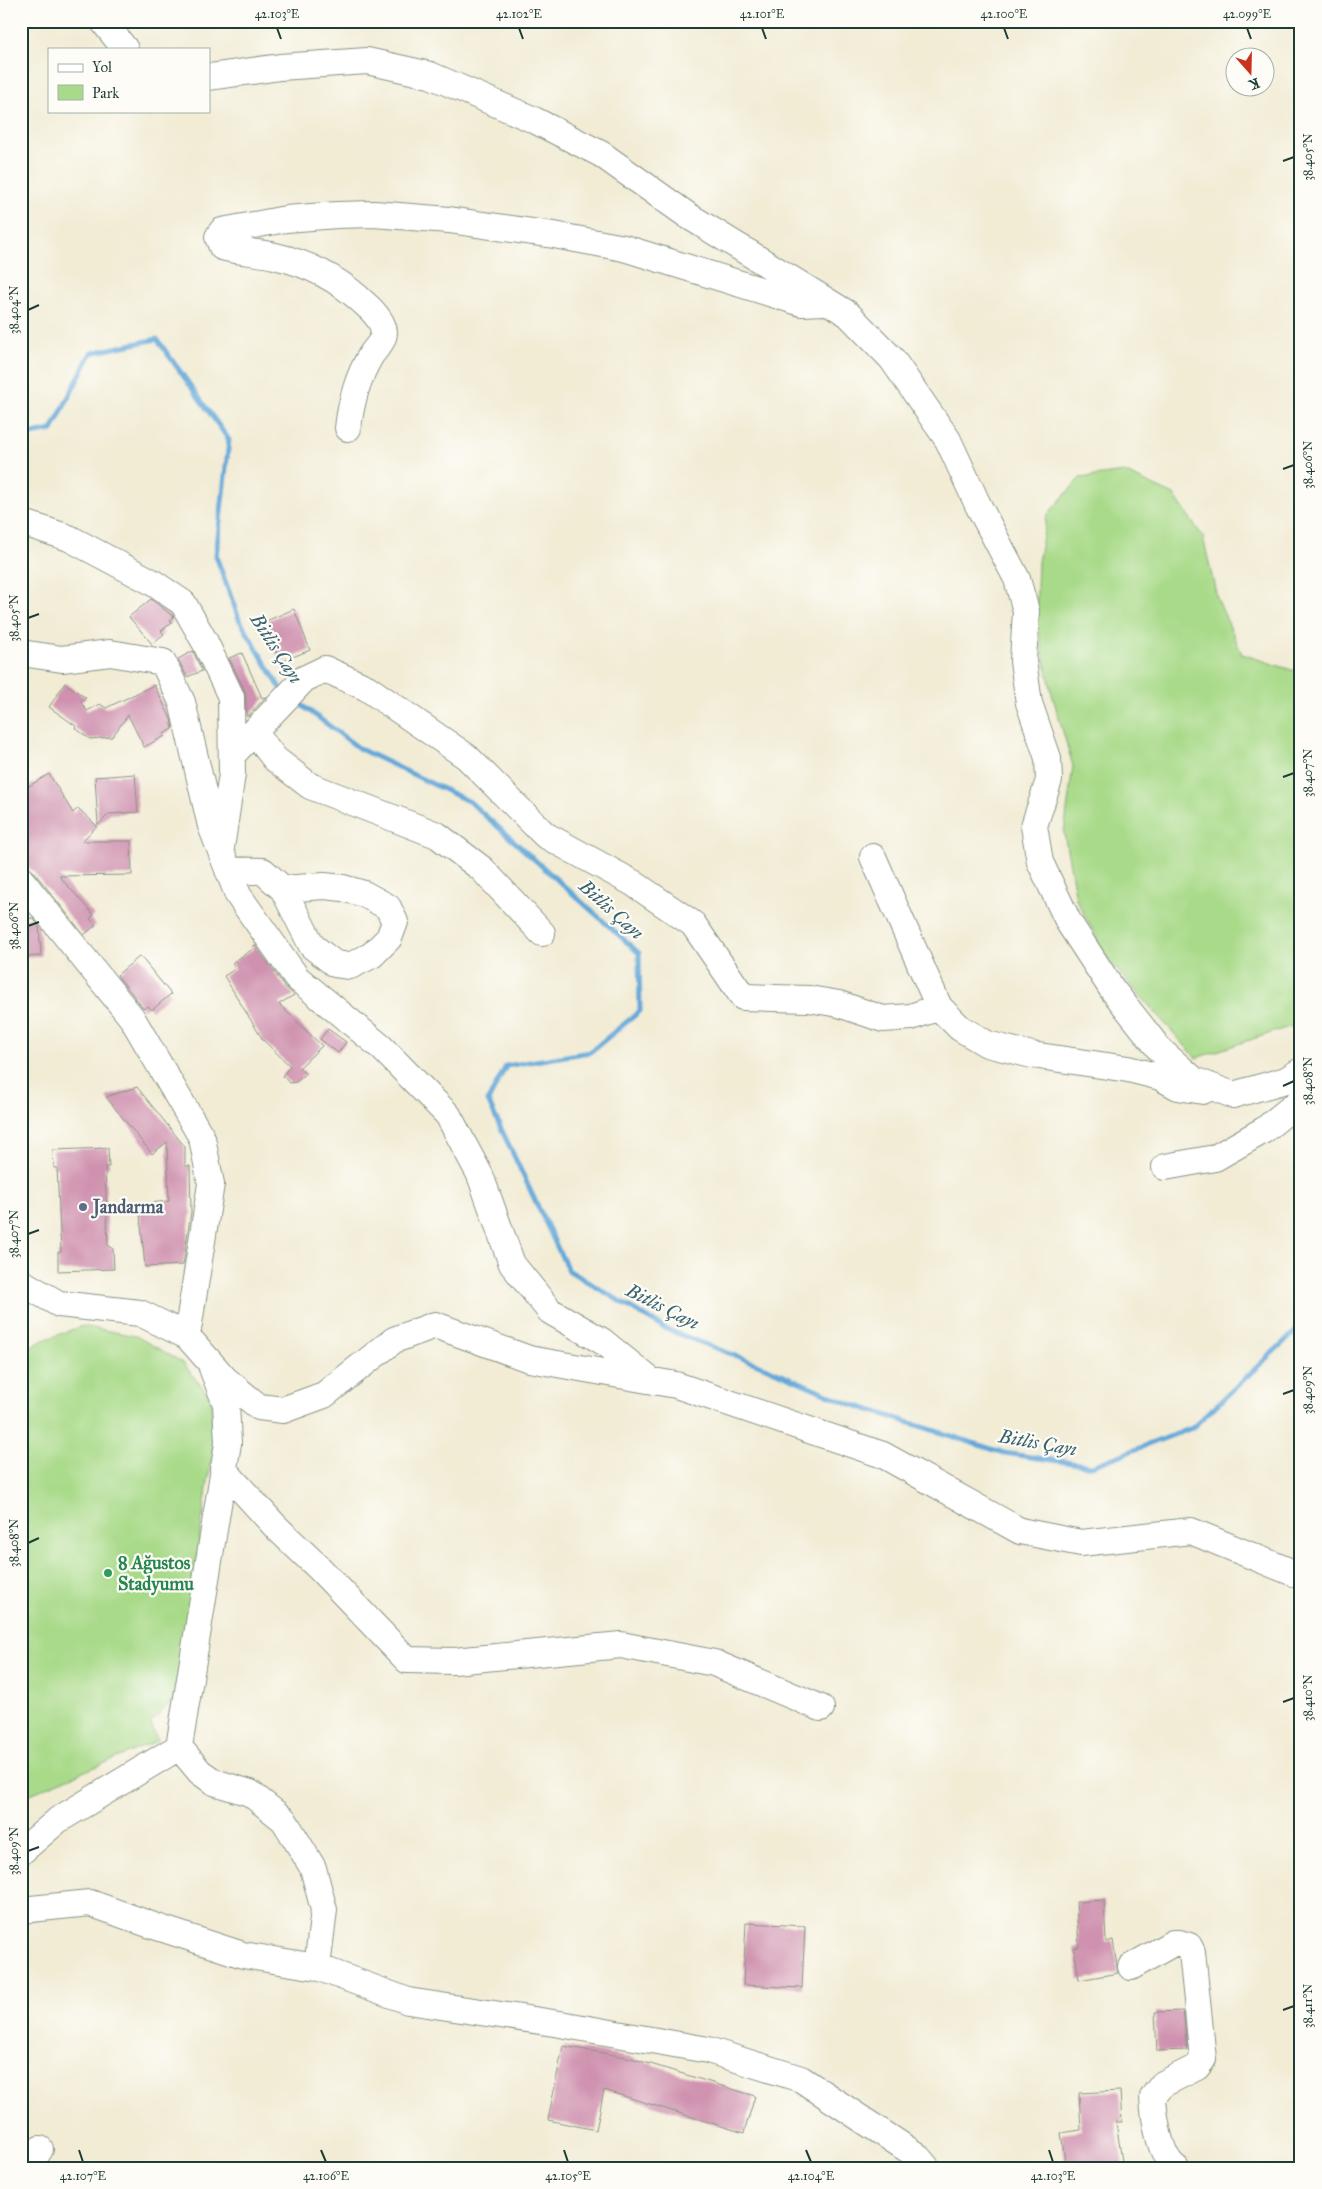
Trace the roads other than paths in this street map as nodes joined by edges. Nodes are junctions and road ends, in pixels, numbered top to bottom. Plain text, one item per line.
1 (102, 21) edge
2 (124, 48) edge
3 (210, 77) edge
4 (827, 301) junction
5 (348, 428) dead end
6 (21, 522) edge
7 (21, 653) edge
8 (254, 732) junction
9 (232, 755) junction
10 (873, 857) dead end
11 (224, 861) junction
12 (21, 880) edge
13 (283, 889) dead end
14 (542, 932) dead end
15 (939, 1007) junction
16 (1301, 1071) edge
17 (1232, 1095) junction
18 (1301, 1100) edge
19 (1165, 1167) dead end
20 (21, 1282) edge
21 (187, 1336) junction
22 (209, 1360) junction
23 (650, 1380) junction
24 (223, 1470) junction
25 (1301, 1576) edge
26 (821, 1708) dead end
27 (180, 1748) junction
28 (21, 1852) edge
29 (21, 1910) edge
30 (318, 1967) junction
31 (1131, 1967) dead end
32 (928, 2168) edge
33 (1176, 2168) edge

1 - 2 street
3 - 4 street
4 - 5 street
4 - 17 street
6 - 9 street
7 - 11 street
8 - 9 street
8 - 14 street
8 - 15 street
9 - 11 street
10 - 15 street
11 - 13 street
11 - 23 street
12 - 21 street
15 - 17 street
16 - 17 street
18 - 19 street
20 - 21 street
21 - 22 street
22 - 23 street
22 - 24 street
23 - 25 street
24 - 26 street
24 - 27 street
27 - 28 street
27 - 30 street
29 - 30 street
30 - 32 street
31 - 33 street

